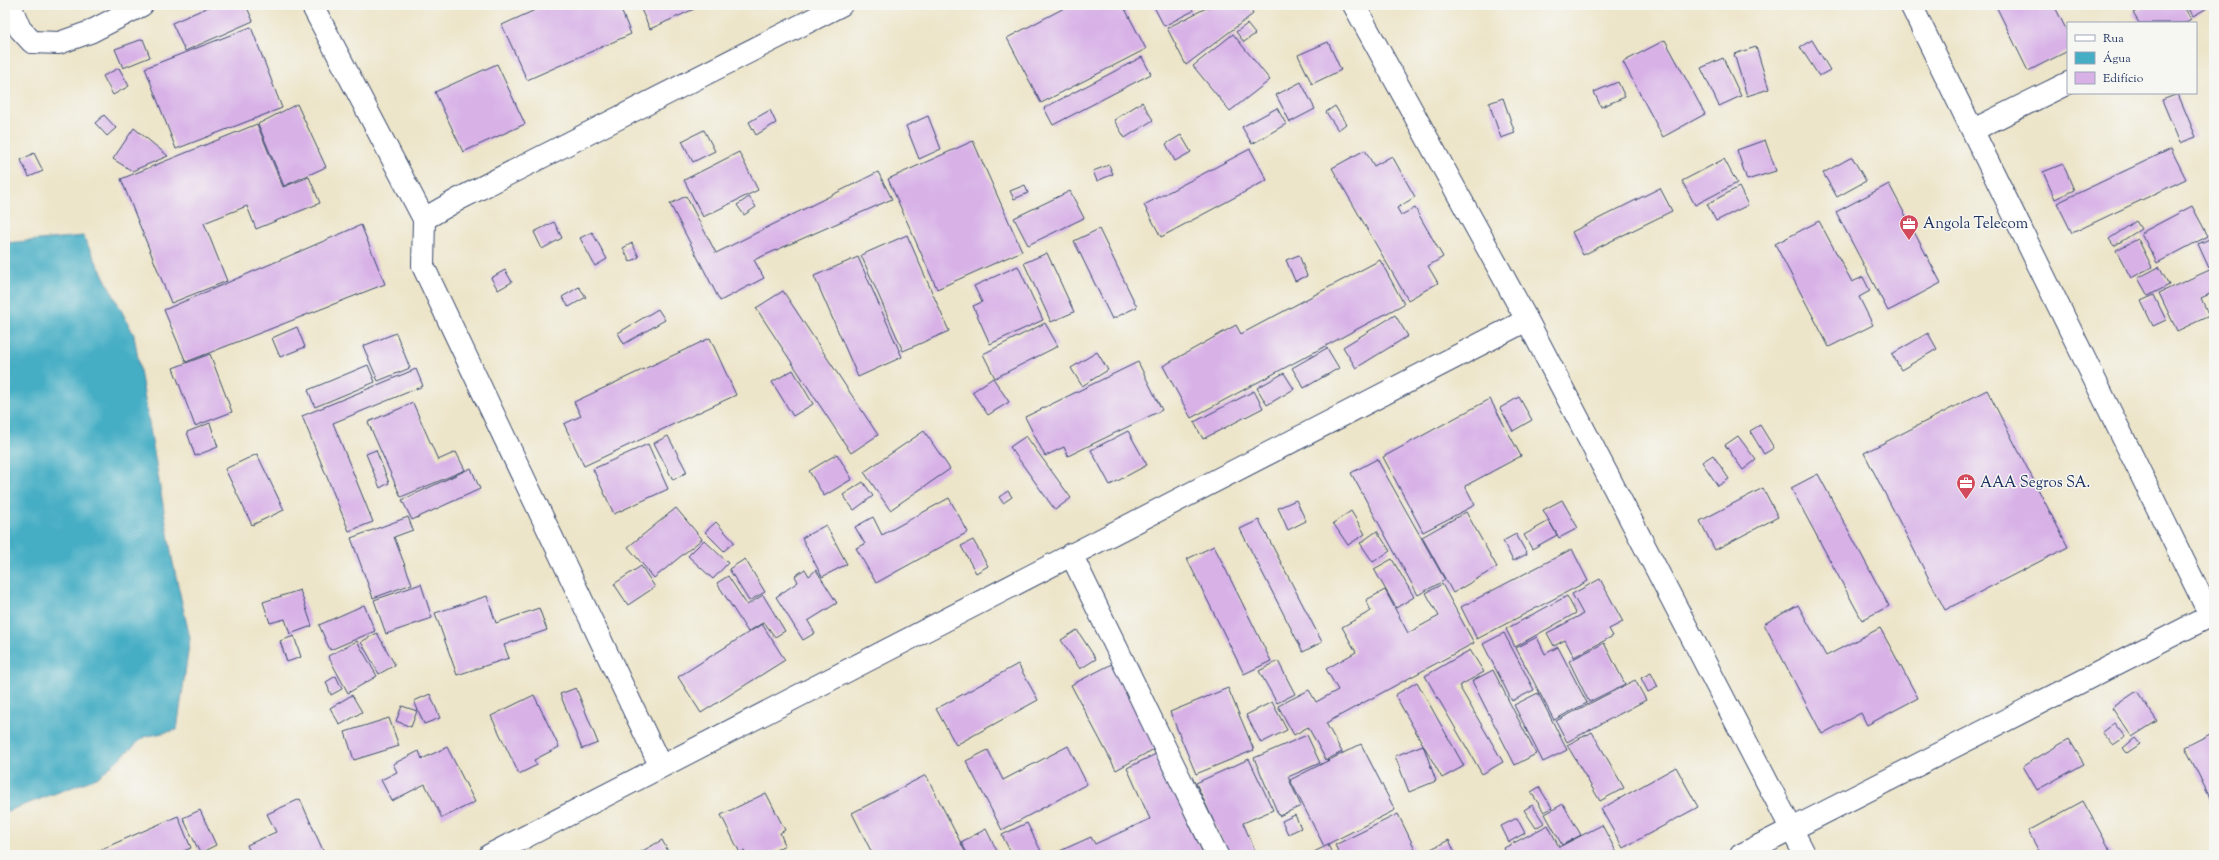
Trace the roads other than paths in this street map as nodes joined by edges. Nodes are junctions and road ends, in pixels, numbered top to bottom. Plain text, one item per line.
1 (10, 5) edge
2 (142, 5) edge
3 (312, 5) edge
4 (841, 5) edge
5 (1354, 5) edge
6 (1911, 5) edge
7 (2067, 83) edge
8 (1973, 130) junction
9 (424, 219) junction
10 (1527, 320) junction
11 (1071, 554) junction
12 (2212, 615) edge
13 (660, 766) junction
14 (1792, 830) junction
15 (490, 855) edge
16 (1217, 855) edge
17 (1741, 855) edge
18 (1805, 855) edge

1 - 2 street
3 - 9 street
4 - 9 street
5 - 10 street
6 - 8 street
7 - 8 street
8 - 12 street
9 - 13 street
10 - 11 street
10 - 14 street
11 - 13 street
11 - 16 street
12 - 14 street
13 - 15 street
14 - 17 street
14 - 18 street

